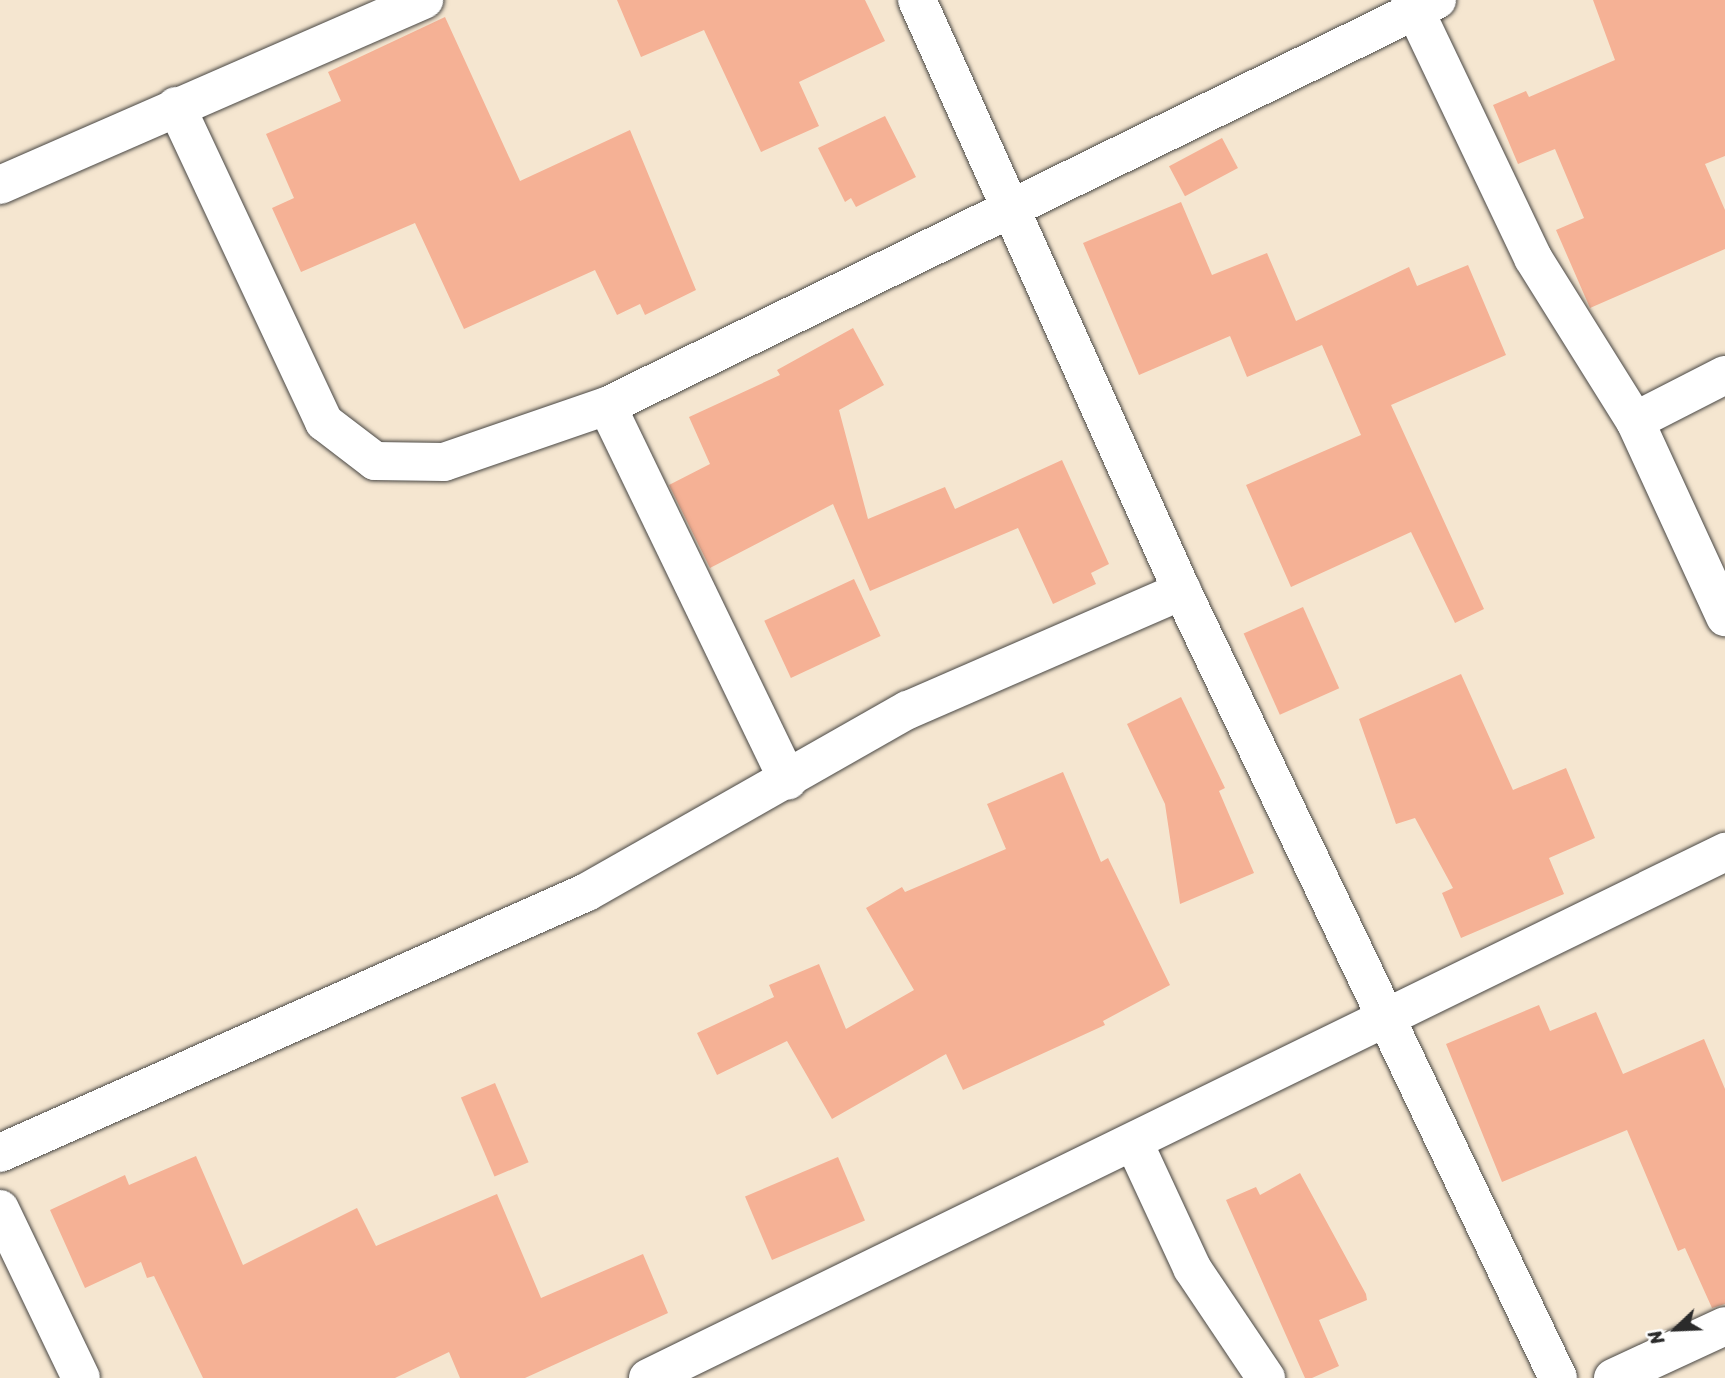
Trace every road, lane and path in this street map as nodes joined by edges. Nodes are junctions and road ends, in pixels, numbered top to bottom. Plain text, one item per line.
1 (917, 0) edge
2 (412, 2) edge
3 (1420, 4) edge
4 (176, 106) junction
5 (0, 184) edge
6 (1014, 209) junction
7 (1725, 375) edge
8 (607, 406) junction
9 (1635, 421) junction
10 (1182, 591) junction
11 (1725, 617) edge
12 (788, 781) junction
13 (1725, 852) edge
14 (1387, 1019) junction
15 (1135, 1145) junction
16 (0, 1153) edge
17 (0, 1209) edge
18 (1725, 1326) edge
19 (81, 1378) edge
20 (648, 1378) edge
21 (1266, 1378) edge
22 (1558, 1378) edge
23 (1614, 1378) edge

1 - 6 street
2 - 4 street
3 - 6 street
3 - 9 street
4 - 5 street
4 - 8 street
6 - 8 street
6 - 10 street
7 - 9 street
8 - 12 street
9 - 11 street
10 - 12 street
10 - 14 street
12 - 16 street
13 - 14 street
14 - 15 street
14 - 22 street
15 - 20 street
15 - 21 street
17 - 19 street
18 - 23 street

